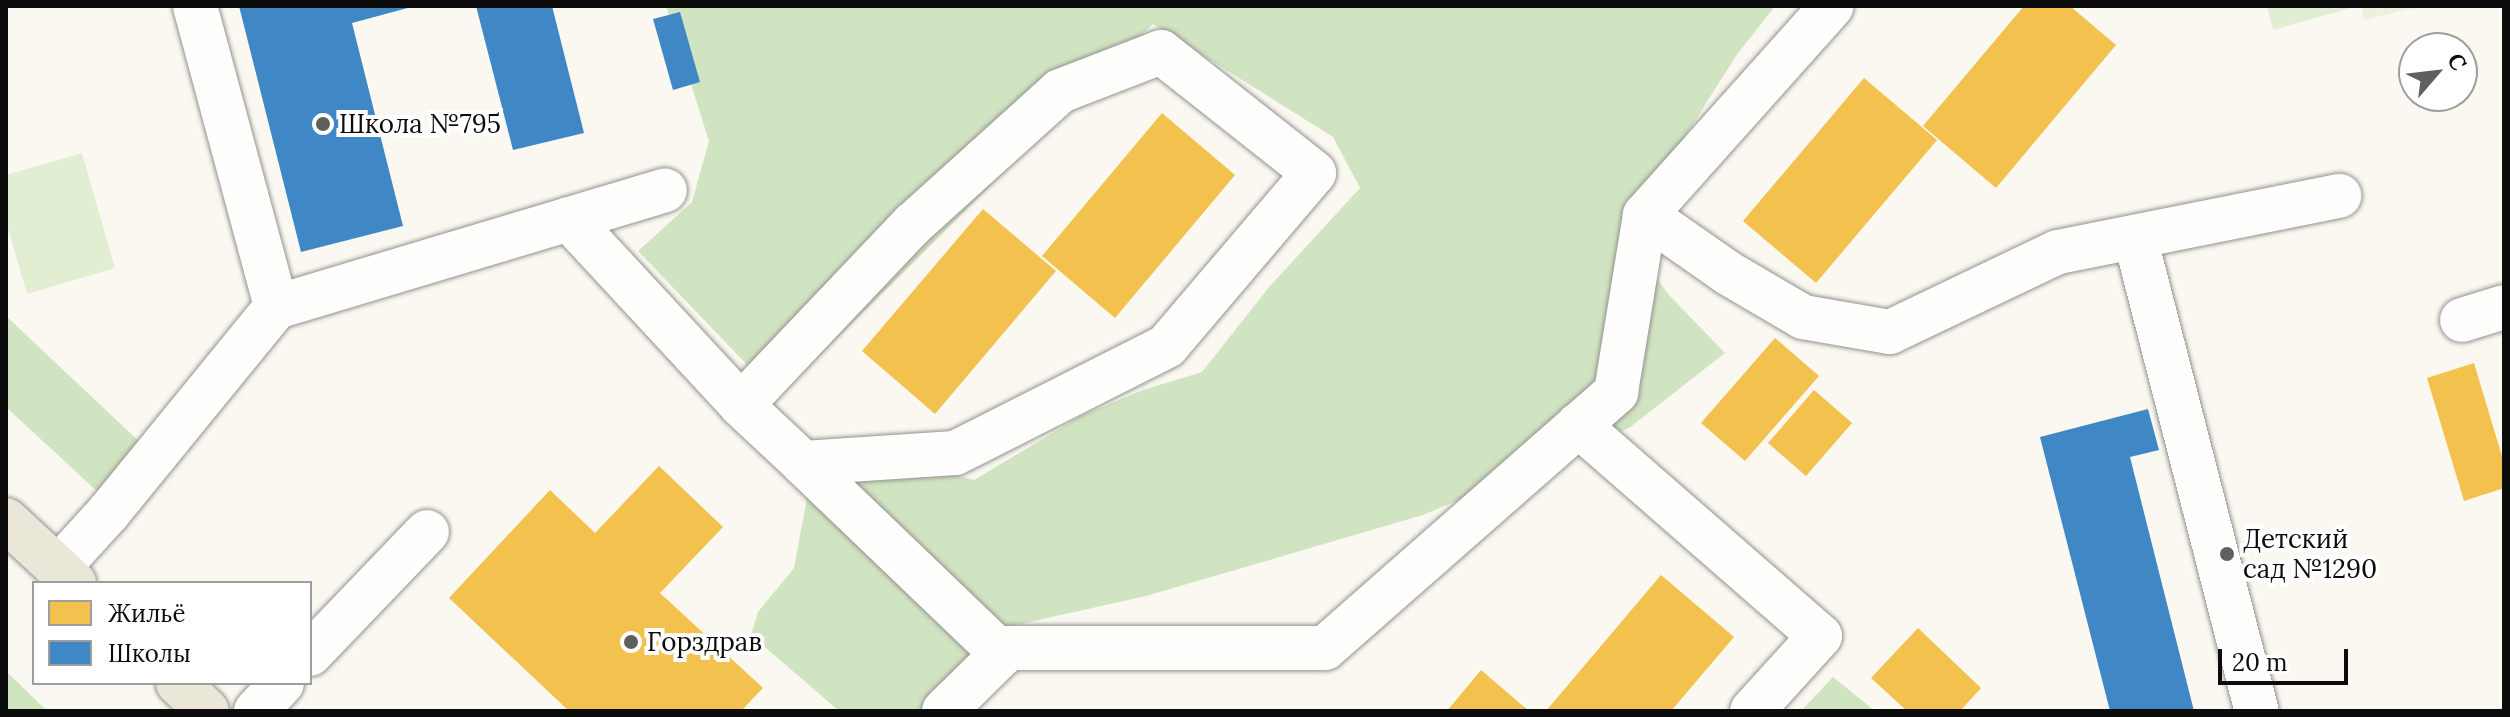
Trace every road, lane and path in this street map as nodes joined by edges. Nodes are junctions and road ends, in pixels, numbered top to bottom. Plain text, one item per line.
1 (195, 6) edge
2 (1832, 6) edge
3 (665, 190) dead end
4 (2339, 196) dead end
5 (1645, 215) junction
6 (569, 219) junction
7 (2135, 237) junction
8 (276, 307) junction
9 (2504, 307) edge
10 (2462, 320) dead end
11 (741, 405) junction
12 (1578, 425) junction
13 (803, 463) junction
14 (6, 520) edge
15 (427, 532) dead end
16 (66, 576) edge
17 (312, 652) edge
18 (1002, 654) junction
19 (180, 685) edge
20 (280, 685) edge
21 (207, 711) edge
22 (256, 711) edge
23 (944, 711) edge
24 (1752, 711) edge
25 (2257, 711) edge

1 - 8 lane
2 - 5 lane
3 - 6 lane
4 - 7 lane
5 - 7 lane
5 - 12 lane
6 - 8 lane
6 - 11 lane
7 - 25 lane
8 - 16 lane
9 - 10 lane
11 - 13 lane
11 - 13 lane
12 - 18 lane
12 - 24 lane
13 - 18 lane
14 - 16 main road
15 - 17 lane
18 - 23 lane
19 - 21 main road
20 - 22 lane

